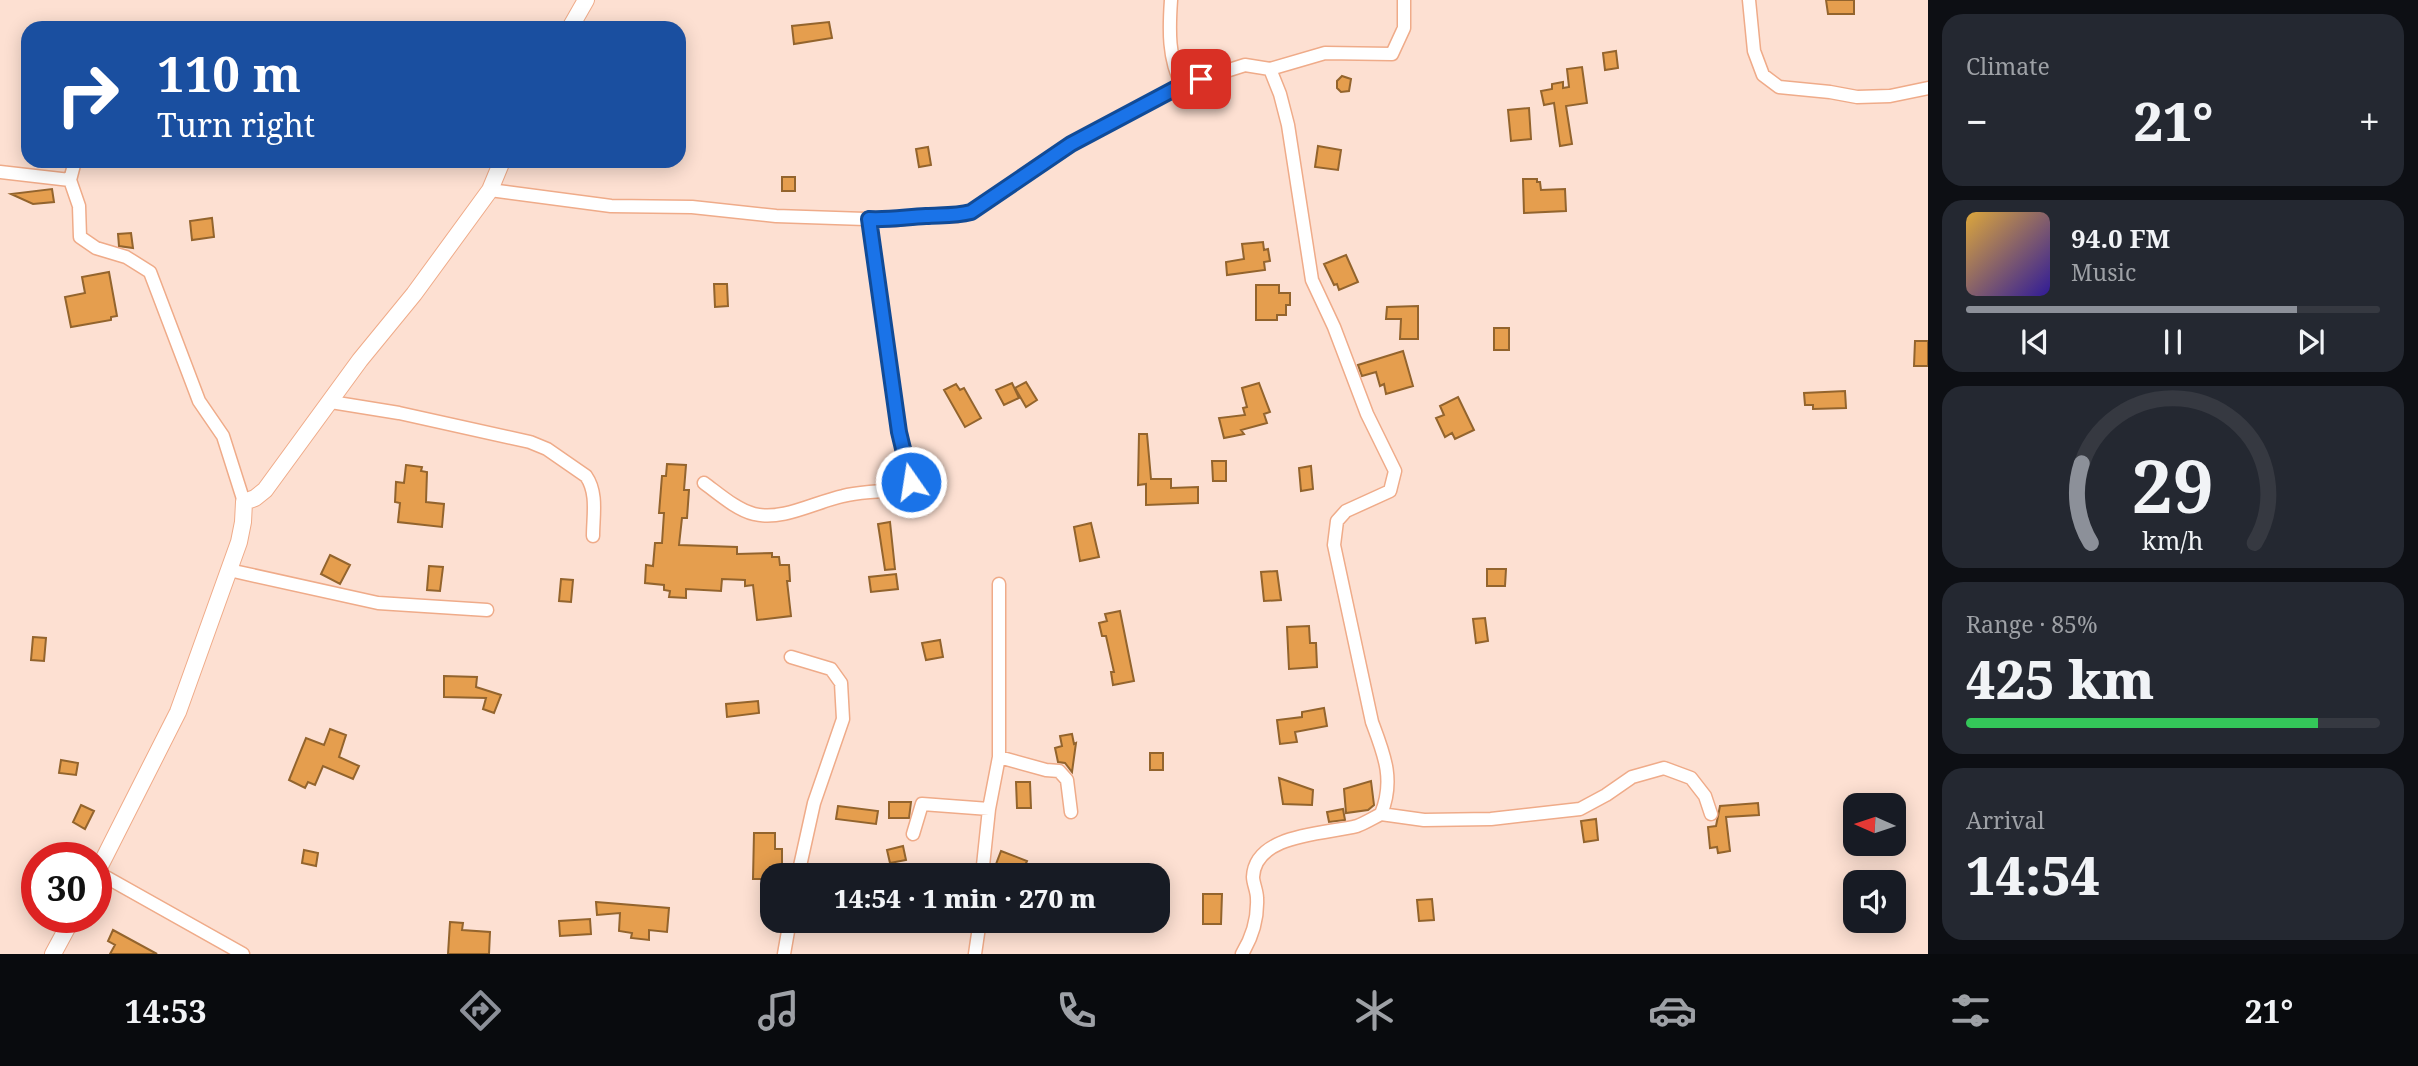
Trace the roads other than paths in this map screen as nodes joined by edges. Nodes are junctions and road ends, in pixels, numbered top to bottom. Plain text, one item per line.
1 (586, 0) edge
2 (1171, 0) edge
3 (1405, 0) edge
4 (1749, 0) edge
5 (574, 21) edge
6 (1270, 69) junction
7 (1182, 85) junction
8 (1928, 88) edge
9 (73, 168) edge
10 (499, 168) edge
11 (0, 172) edge
12 (70, 180) junction
13 (490, 190) junction
14 (869, 219) junction
15 (331, 402) junction
16 (704, 483) dead end
17 (244, 502) junction
18 (593, 536) dead end
19 (229, 570) junction
20 (999, 584) dead end
21 (488, 610) dead end
22 (791, 657) dead end
23 (999, 757) junction
24 (989, 809) junction
25 (1071, 811) dead end
26 (1381, 814) junction
27 (1711, 814) dead end
28 (914, 834) dead end
29 (112, 843) edge
30 (801, 863) edge
31 (983, 863) edge
32 (112, 881) edge
33 (64, 933) edge
34 (788, 933) edge
35 (978, 933) edge
36 (53, 954) edge
37 (243, 954) edge
38 (784, 954) edge
39 (975, 954) edge
40 (1242, 954) edge

1 - 5 street
2 - 7 street
3 - 6 street
4 - 8 street
6 - 7 street
6 - 26 street
7 - 14 street
9 - 12 street
10 - 13 street
11 - 12 street
12 - 17 street
13 - 14 street
13 - 15 street
14 - 16 street
15 - 17 street
15 - 18 street
17 - 19 street
19 - 21 street
19 - 29 street
20 - 23 street
22 - 30 street
23 - 24 street
23 - 25 street
24 - 28 street
24 - 31 street
26 - 27 street
26 - 40 street
32 - 37 street
33 - 36 street
34 - 38 street
35 - 39 street

